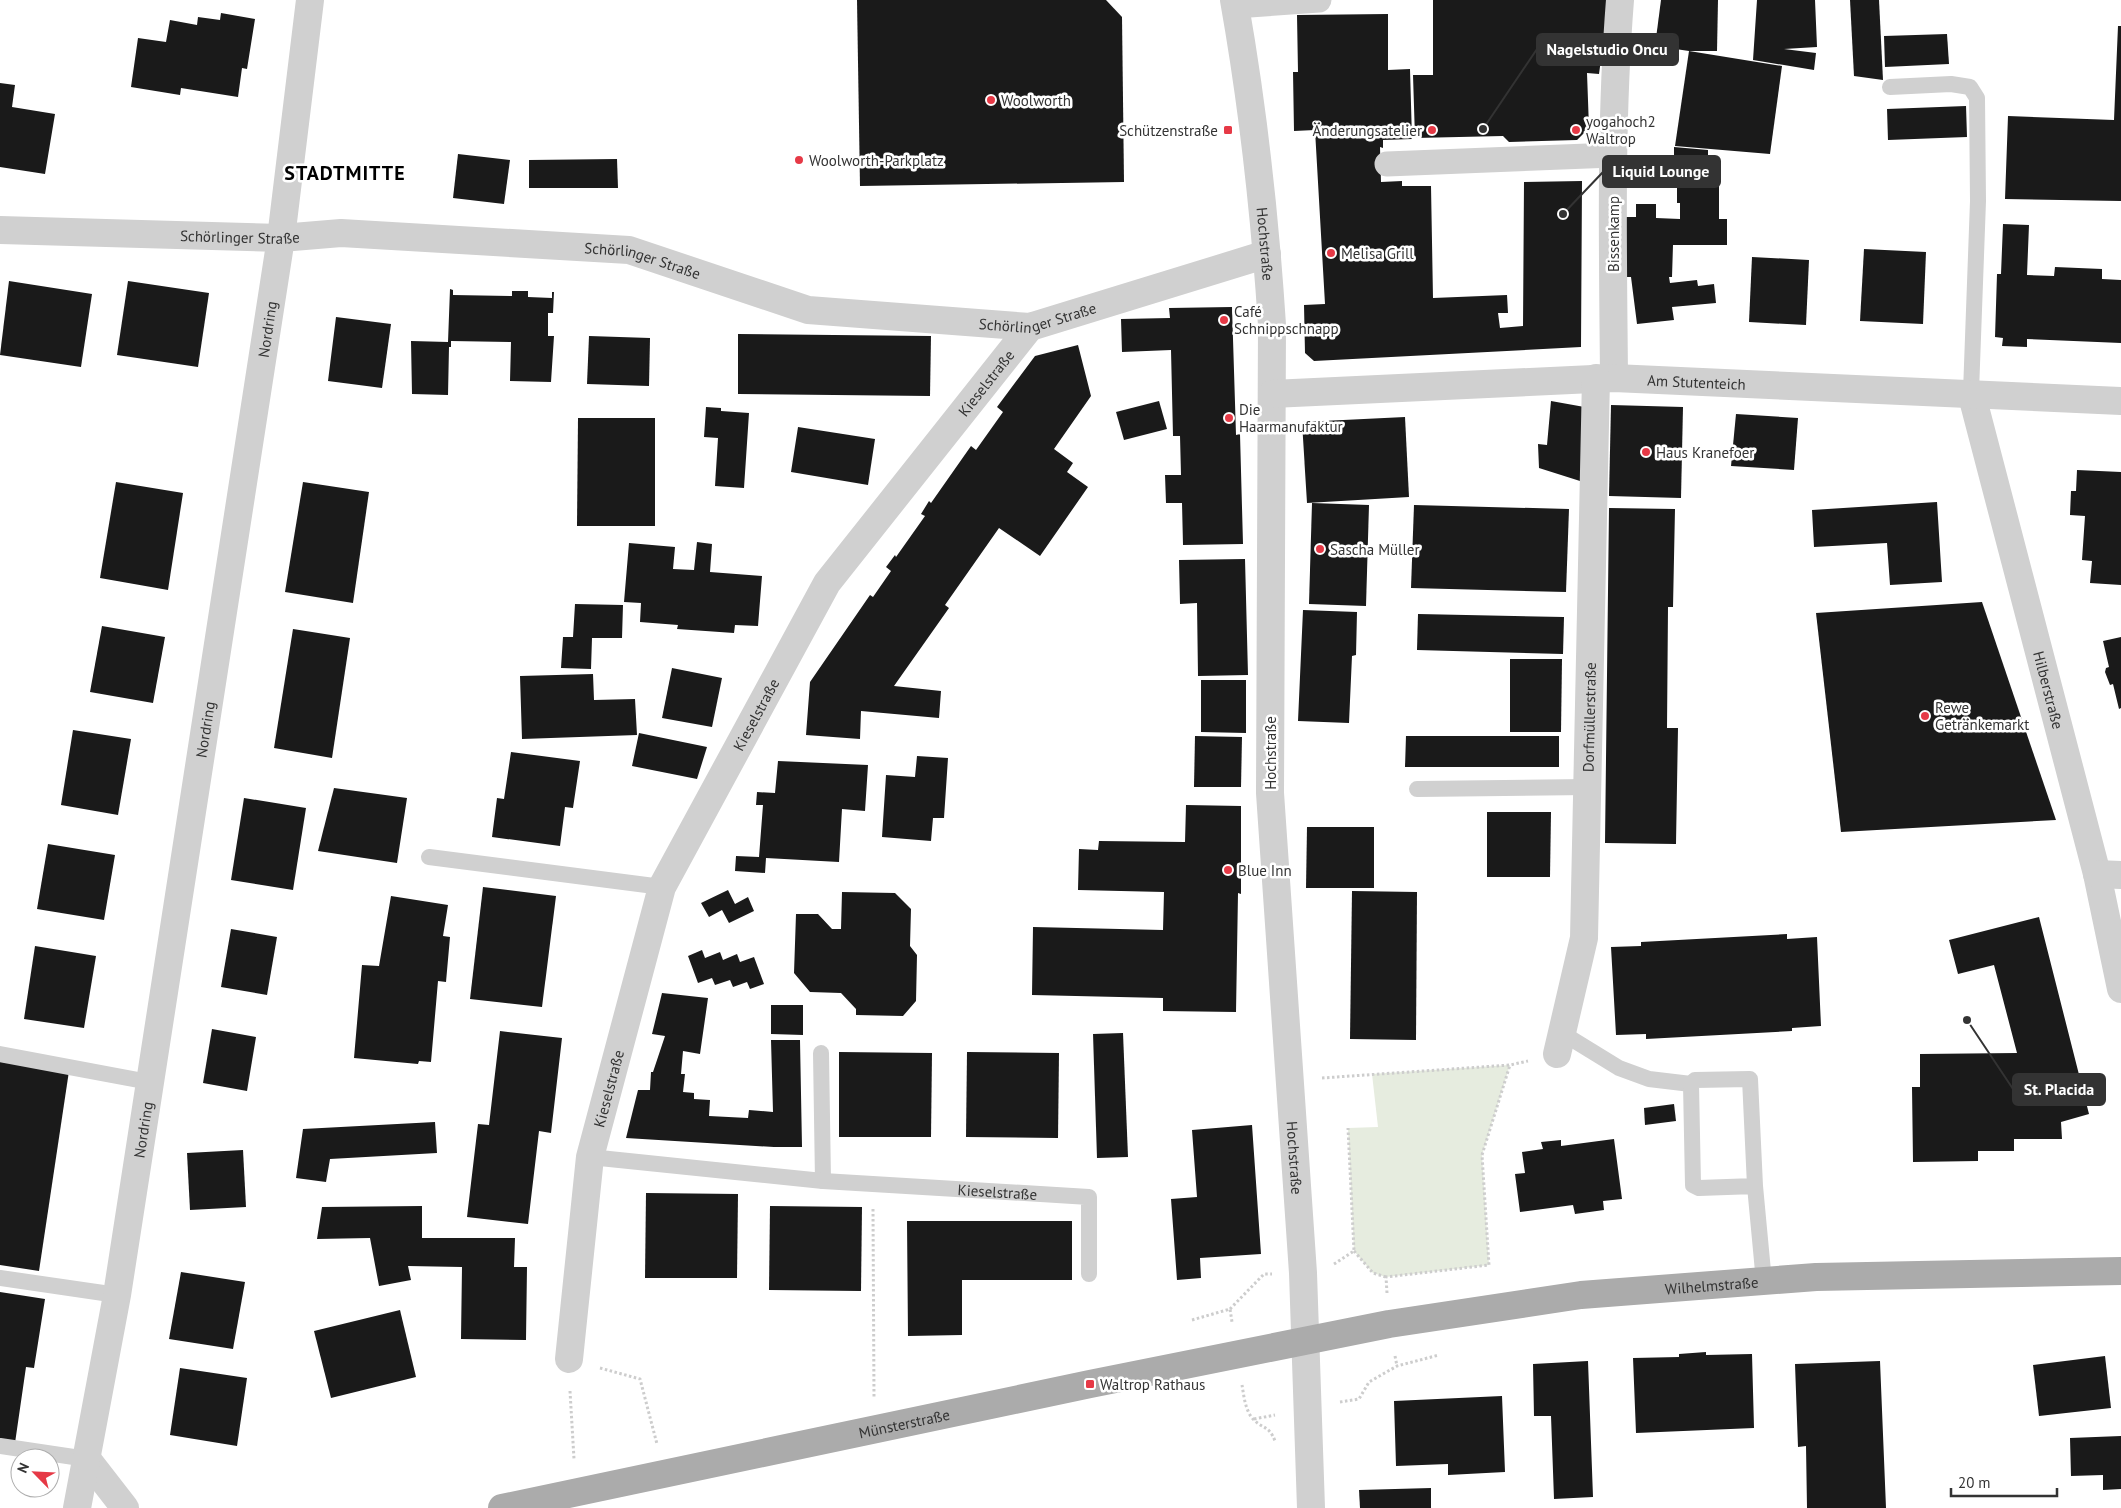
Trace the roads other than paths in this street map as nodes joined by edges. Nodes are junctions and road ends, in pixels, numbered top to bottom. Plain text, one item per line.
1 (310, 0) edge
2 (1319, 0) edge
3 (1620, 0) edge
4 (1235, 3) edge
5 (1890, 87) dead end
6 (1613, 155) junction
7 (1387, 164) dead end
8 (0, 230) edge
9 (281, 238) junction
10 (1267, 254) junction
11 (1030, 327) junction
12 (1605, 378) junction
13 (1971, 392) junction
14 (1272, 394) junction
15 (2121, 400) edge
16 (1588, 786) junction
17 (1417, 789) dead end
18 (429, 856) dead end
19 (2109, 875) edge
20 (662, 887) junction
21 (2121, 989) edge
22 (1560, 1043) joint
23 (820, 1052) dead end
24 (0, 1054) edge
25 (149, 1082) junction
26 (1691, 1084) junction
27 (590, 1157) junction
28 (823, 1181) junction
29 (1755, 1186) junction
30 (2121, 1271) edge
31 (1089, 1274) dead end
32 (0, 1278) edge
33 (1764, 1282) junction
34 (117, 1295) junction
35 (1306, 1341) junction
36 (569, 1359) road end
37 (0, 1446) edge
38 (87, 1459) junction
39 (77, 1508) edge
40 (125, 1508) edge
41 (502, 1508) edge
42 (1311, 1508) edge

1 - 9 street, Nordring
2 - 4 street
3 - 6 street, Bissenkamp
4 - 10 street, Hochstraße
5 - 13 lane
6 - 7 street
6 - 12 street, Bissenkamp
8 - 9 street, Schörlinger Straße
9 - 11 street, Schörlinger Straße
9 - 25 street, Nordring
10 - 11 street, Schörlinger Straße
10 - 14 street, Hochstraße
11 - 20 street, Kieselstraße
12 - 13 street, Am Stutenteich
12 - 14 street, Am Stutenteich
12 - 16 street, Dorfmüllerstraße
13 - 15 street, Am Stutenteich
13 - 19 street, Hilberstraße
14 - 35 street, Hochstraße
16 - 17 lane
16 - 22 street, Dorfmüllerstraße
18 - 20 lane
19 - 21 street, Hilberstraße
20 - 27 street, Kieselstraße
22 - 26 lane
23 - 28 lane
24 - 25 lane
25 - 34 street, Nordring
26 - 29 lane
26 - 29 lane
27 - 28 lane, Kieselstraße
27 - 36 street, Kieselstraße
28 - 31 lane, Kieselstraße
29 - 33 lane
30 - 33 main road, Wilhelmstraße
32 - 34 lane
33 - 35 main road, Wilhelmstraße
34 - 38 street, Nordring
35 - 41 main road, Münsterstraße
35 - 42 street, Hochstraße
37 - 38 lane
38 - 39 street, Nordring
38 - 40 street

